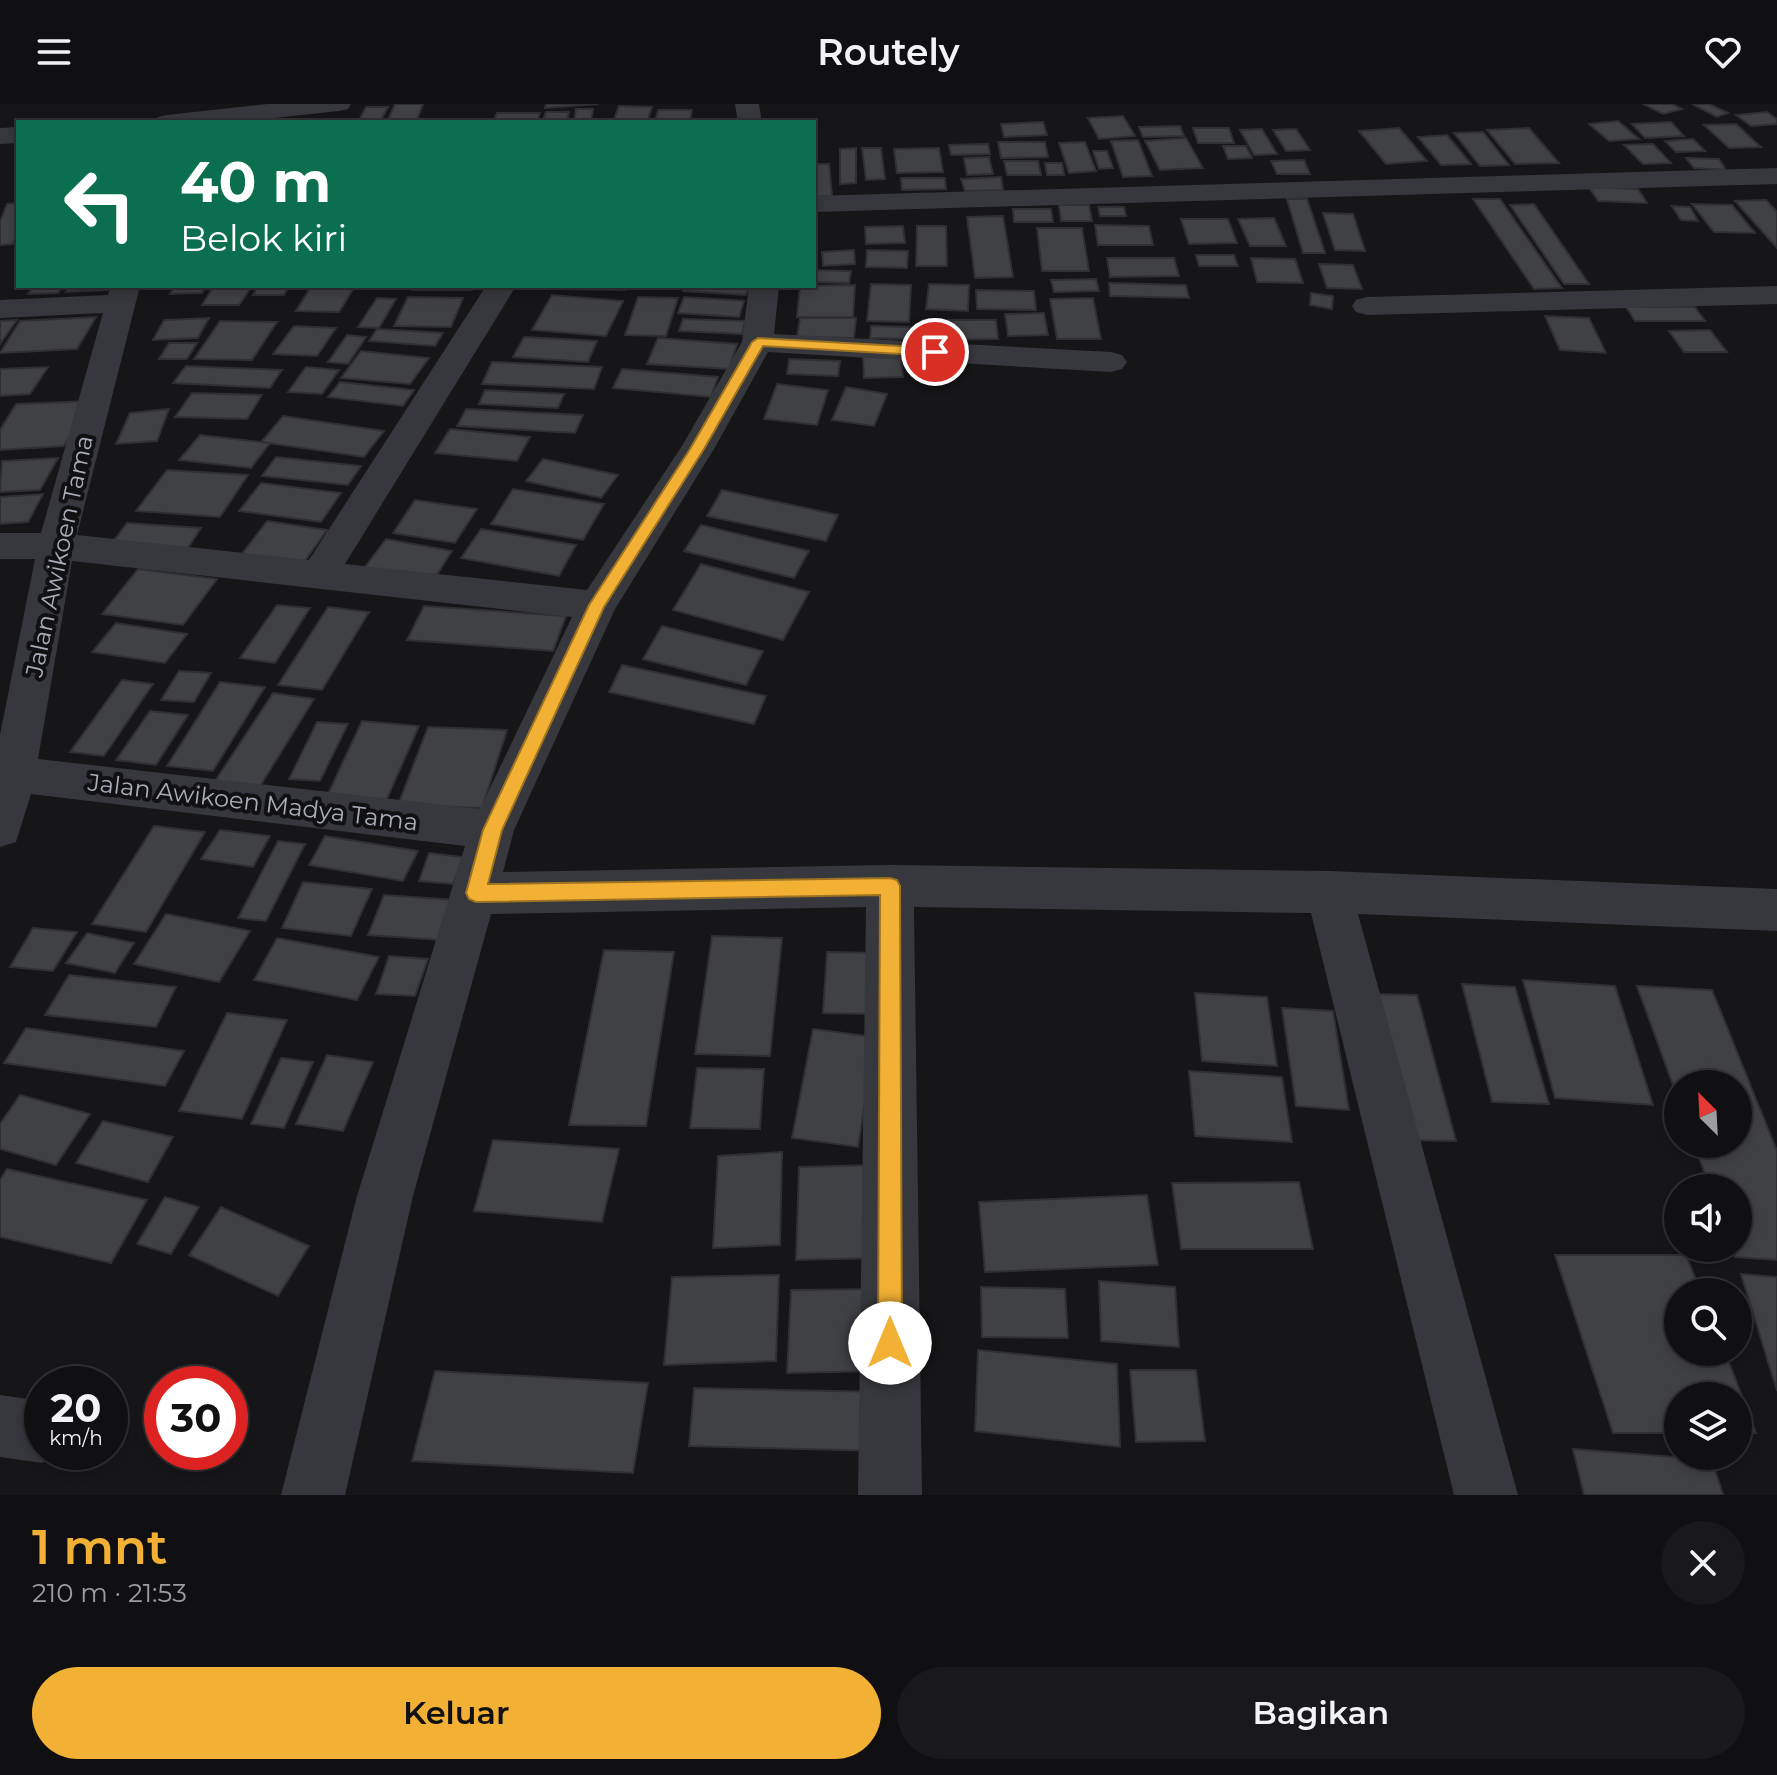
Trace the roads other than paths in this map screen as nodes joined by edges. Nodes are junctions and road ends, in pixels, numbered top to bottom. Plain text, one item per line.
1 (339, 104) edge
2 (187, 120) edge
3 (1777, 176) edge
4 (816, 204) edge
5 (500, 288) edge
6 (764, 288) edge
7 (122, 295) edge
8 (1777, 295) edge
9 (1367, 306) dead end
10 (0, 309) edge
11 (758, 342) junction
12 (1111, 362) dead end
13 (0, 546) edge
14 (56, 546) junction
15 (319, 575) junction
16 (597, 605) junction
17 (14, 774) junction
18 (0, 828) edge
19 (492, 830) junction
20 (890, 886) junction
21 (1329, 892) junction
22 (476, 893) junction
23 (1777, 910) edge
24 (0, 1426) edge
25 (24, 1429) edge
26 (313, 1495) edge
27 (890, 1495) edge
28 (1486, 1495) edge

1 - 2 street
3 - 4 street
5 - 15 street
6 - 11 street
7 - 10 street
7 - 14 street, Jalan Awikoen Tama
8 - 9 street
11 - 12 street
11 - 16 street
13 - 14 street
14 - 15 street
14 - 17 street, Jalan Awikoen Tama
15 - 16 street
16 - 19 street
17 - 18 street, Jalan Awikoen Tama
17 - 19 street, Jalan Awikoen Madya Tama
19 - 22 street
20 - 21 street
20 - 22 street
20 - 27 street
21 - 23 street
21 - 28 street
22 - 26 street
24 - 25 street

